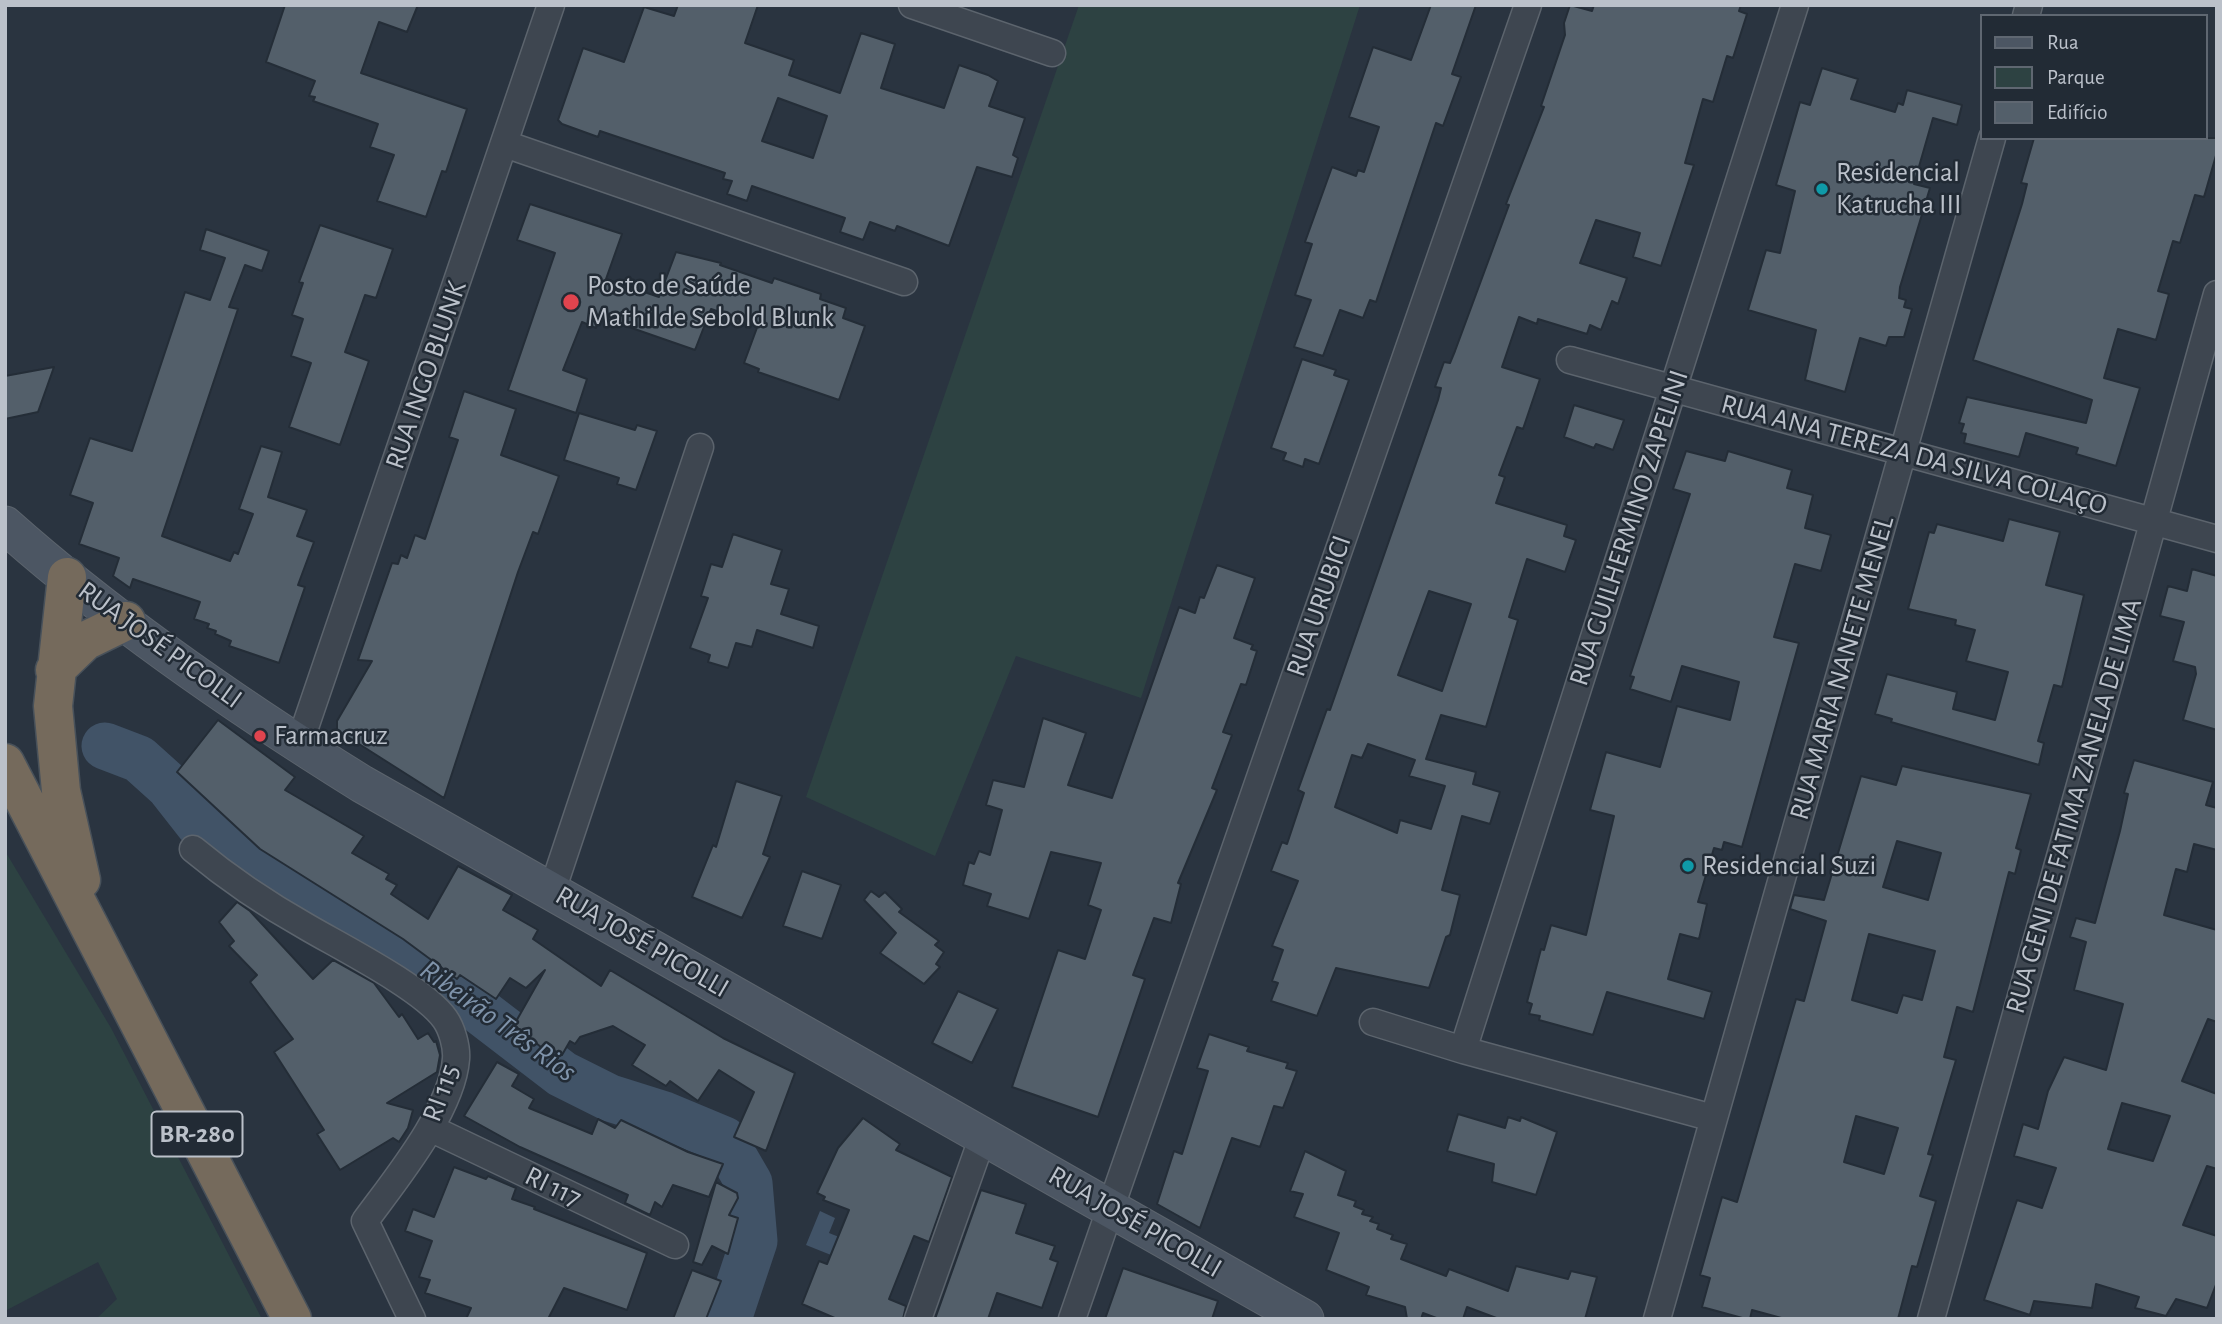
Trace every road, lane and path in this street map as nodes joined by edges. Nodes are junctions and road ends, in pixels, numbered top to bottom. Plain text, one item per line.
1 (551, 5) edge
2 (912, 5) edge
3 (1528, 5) edge
4 (1795, 5) edge
5 (1052, 53) dead end
6 (1991, 140) edge
7 (505, 144) junction
8 (904, 282) dead end
9 (2217, 294) edge
10 (1570, 360) dead end
11 (1673, 389) junction
12 (701, 447) dead end
13 (1905, 451) junction
14 (2153, 521) junction
15 (5, 525) edge
16 (2217, 540) edge
17 (67, 577) junction
18 (126, 621) junction
19 (55, 670) junction
20 (299, 745) junction
21 (5, 763) edge
22 (5, 808) edge
23 (192, 849) dead end
24 (552, 891) junction
25 (101, 949) junction
26 (1373, 1022) dead end
27 (1463, 1050) junction
28 (1713, 1118) junction
29 (430, 1128) junction
30 (983, 1136) junction
31 (1109, 1208) junction
32 (675, 1245) dead end
33 (292, 1319) edge
34 (412, 1319) edge
35 (918, 1319) edge
36 (1072, 1319) edge
37 (1305, 1319) edge
38 (1657, 1319) edge
39 (1931, 1319) edge

1 - 7 street, RUA INGO BLUNK
2 - 5 street
3 - 31 street, RUA URUBICI
4 - 11 street, RUA GUILHERMINO ZAPELINI
6 - 13 street, RUA MARIA NANETE MENEL
7 - 8 street
7 - 20 street, RUA INGO BLUNK
9 - 14 street, RUA GENI DE FATIMA ZANELA DE LIMA
10 - 11 street, RUA ANA TEREZA DA SILVA COLAÇO
11 - 13 street, RUA ANA TEREZA DA SILVA COLAÇO
11 - 27 street, RUA GUILHERMINO ZAPELINI
12 - 24 street
13 - 14 street, RUA ANA TEREZA DA SILVA COLAÇO
13 - 28 street, RUA MARIA NANETE MENEL
14 - 16 street, RUA ANA TEREZA DA SILVA COLAÇO
14 - 39 street, RUA GENI DE FATIMA ZANELA DE LIMA
15 - 17 street, RUA JOSÉ PICOLLI
17 - 18 street, RUA JOSÉ PICOLLI
17 - 19 highway
18 - 19 highway
18 - 20 street, RUA JOSÉ PICOLLI
19 - 25 highway
20 - 24 street, RUA JOSÉ PICOLLI
21 - 25 highway, BR-280
22 - 25 highway
23 - 29 street, RI 115
24 - 30 street, RUA JOSÉ PICOLLI
25 - 33 highway, BR-280
26 - 27 street
27 - 28 street
28 - 38 street, RUA MARIA NANETE MENEL
29 - 32 street, RI 117
29 - 34 street, RI 115
30 - 31 street, RUA JOSÉ PICOLLI
30 - 35 street
31 - 36 street, RUA URUBICI
31 - 37 street, RUA JOSÉ PICOLLI

